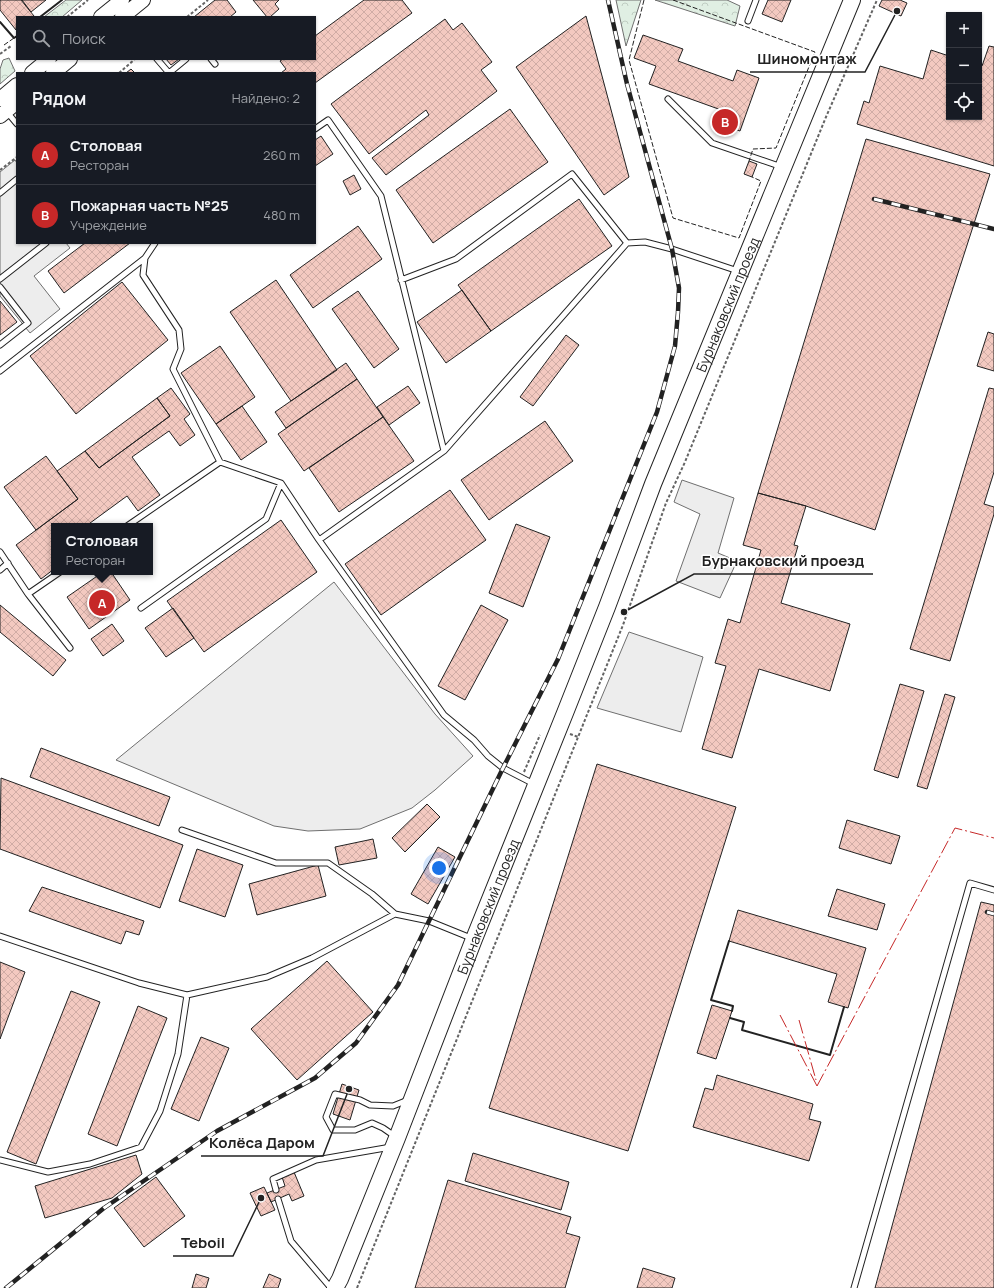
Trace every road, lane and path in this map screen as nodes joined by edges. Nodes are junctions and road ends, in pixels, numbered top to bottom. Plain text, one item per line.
1 (88, 0) edge
2 (122, 0) edge
3 (143, 0) edge
4 (208, 0) edge
5 (756, 0) edge
6 (852, 0) edge
7 (877, 0) edge
8 (68, 16) edge
9 (102, 16) edge
10 (123, 16) edge
11 (188, 16) edge
12 (748, 21) dead end
13 (11, 46) dead end
14 (0, 54) edge
15 (48, 60) edge
16 (69, 60) edge
17 (134, 60) edge
18 (157, 60) edge
19 (185, 60) edge
20 (212, 60) edge
21 (215, 64) dead end
22 (33, 72) edge
23 (54, 72) edge
24 (120, 72) edge
25 (168, 72) edge
26 (170, 72) edge
27 (16, 87) edge
28 (668, 100) dead end
29 (6, 107) edge
30 (16, 122) edge
31 (316, 128) edge
32 (16, 158) edge
33 (783, 167) junction
34 (0, 170) edge
35 (16, 182) edge
36 (0, 193) edge
37 (627, 243) junction
38 (45, 244) edge
39 (154, 244) edge
40 (145, 258) junction
41 (740, 272) junction
42 (0, 279) edge
43 (401, 280) junction
44 (0, 287) edge
45 (0, 345) edge
46 (0, 371) edge
47 (444, 451) junction
48 (220, 462) junction
49 (281, 483) junction
50 (131, 523) edge
51 (319, 540) junction
52 (0, 552) edge
53 (8, 563) junction
54 (0, 570) edge
55 (56, 575) edge
56 (28, 594) junction
57 (141, 608) dead end
58 (70, 648) dead end
59 (536, 785) junction
60 (182, 830) dead end
61 (994, 890) edge
62 (396, 914) junction
63 (0, 936) edge
64 (474, 939) junction
65 (187, 995) junction
66 (412, 1098) junction
67 (396, 1143) junction
68 (0, 1160) edge
69 (276, 1190) dead end
70 (278, 1199) dead end
71 (336, 1286) edge
72 (357, 1288) edge
73 (854, 1288) edge

1 - 8 path
2 - 9 main road
3 - 10 main road
4 - 11 path
5 - 12 lane
6 - 33 main road, Бурнаковский проезд
7 - 72 path
13 - 14 path
15 - 22 main road
16 - 23 main road
17 - 24 path
18 - 25 lane
19 - 26 lane
20 - 21 lane
27 - 29 main road
28 - 33 lane
29 - 30 lane
31 - 43 lane
32 - 34 path
33 - 41 main road, Бурнаковский проезд
35 - 36 lane
37 - 41 lane
37 - 43 lane
37 - 47 lane
38 - 42 lane
39 - 40 lane
40 - 46 lane
40 - 48 lane
41 - 59 main road, Бурнаковский проезд
43 - 47 lane
44 - 45 lane
47 - 51 lane
48 - 49 lane
48 - 50 lane
49 - 51 lane
49 - 57 lane
51 - 59 lane
52 - 53 lane
53 - 54 lane
53 - 56 lane
55 - 56 lane
56 - 58 lane
59 - 64 main road, Бурнаковский проезд
60 - 62 lane
61 - 73 lane
62 - 64 lane
62 - 65 lane
63 - 65 lane
64 - 66 main road, Бурнаковский проезд
65 - 68 lane
66 - 67 main road, Бурнаковский проезд
66 - 67 lane
67 - 69 lane
67 - 71 main road, Бурнаковский проезд
70 - 71 lane

